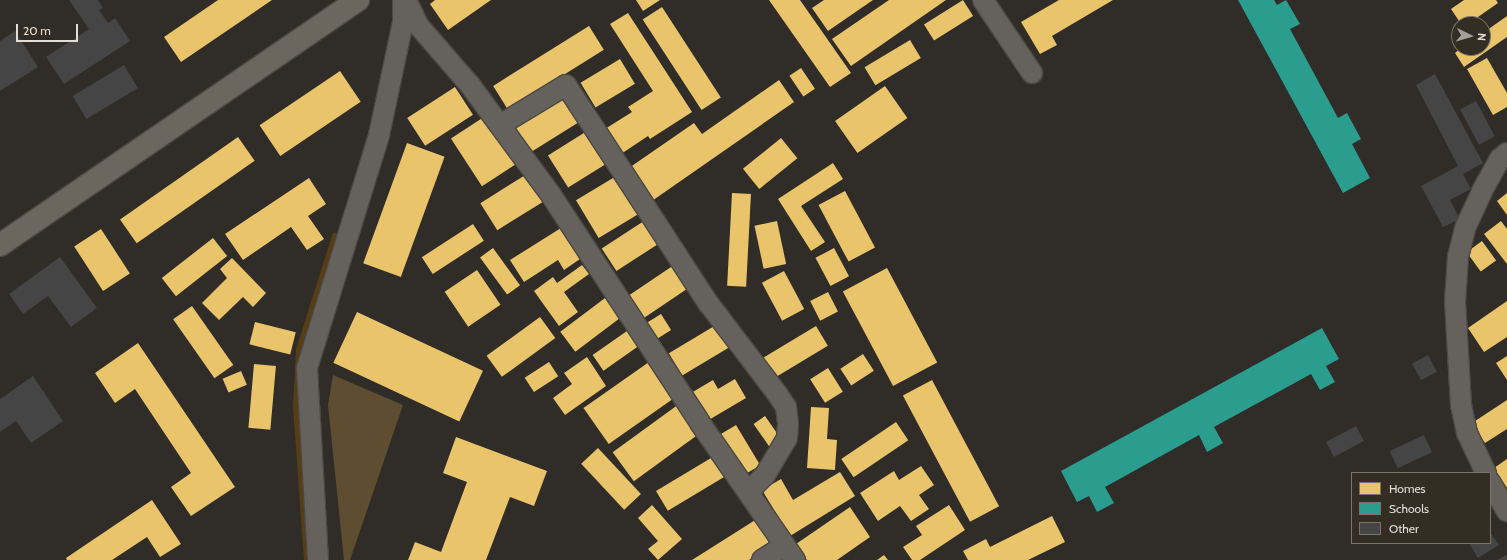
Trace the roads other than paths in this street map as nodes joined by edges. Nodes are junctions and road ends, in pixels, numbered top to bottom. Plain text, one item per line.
1 (358, 0) edge
2 (403, 0) edge
3 (406, 0) edge
4 (983, 0) edge
5 (1032, 73) dead end
6 (500, 125) junction
7 (1507, 153) edge
8 (0, 245) edge
9 (1486, 472) edge
10 (1491, 484) edge
11 (748, 492) junction
12 (1507, 511) edge
13 (790, 552) edge
14 (318, 560) edge
15 (762, 560) edge

1 - 8 main road
2 - 14 street
3 - 6 street
4 - 5 street
6 - 11 street
6 - 11 street
7 - 9 street
10 - 12 street
11 - 13 street
13 - 15 street

